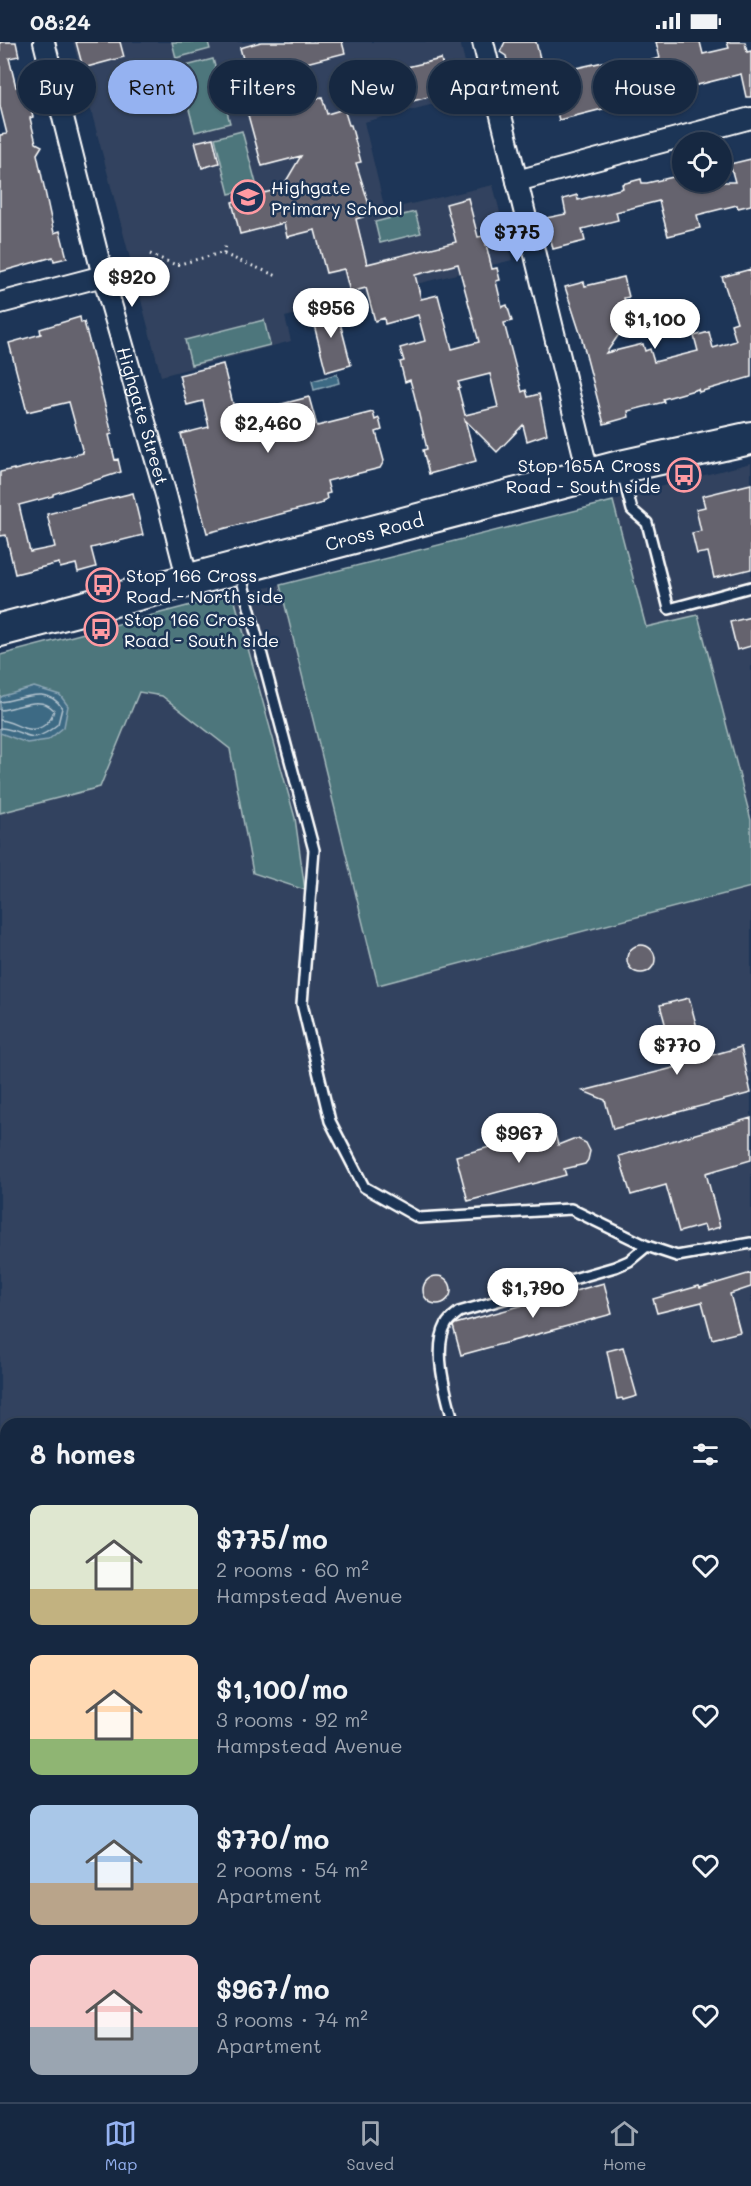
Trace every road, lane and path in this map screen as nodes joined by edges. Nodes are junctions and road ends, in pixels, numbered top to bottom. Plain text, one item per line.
1 (44, 42) edge
2 (483, 42) edge
3 (751, 118) edge
4 (517, 181) junction
5 (225, 245) dead end
6 (150, 254) dead end
7 (224, 254) junction
8 (103, 276) junction
9 (277, 276) dead end
10 (0, 303) edge
11 (751, 438) edge
12 (620, 467) junction
13 (589, 476) junction
14 (238, 567) junction
15 (188, 581) junction
16 (751, 587) edge
17 (0, 630) edge
18 (751, 1243) edge
19 (647, 1246) junction
20 (453, 1418) edge

1 - 8 street, Highgate Street
2 - 4 street
3 - 4 street
4 - 13 street
5 - 7 path
6 - 7 path
7 - 9 path
8 - 10 street
8 - 15 street, Highgate Street
11 - 12 highway, Cross Road
12 - 13 highway, Cross Road
12 - 16 lane
13 - 14 highway, Cross Road
14 - 15 highway, Cross Road
14 - 19 lane
15 - 17 highway, Cross Road
18 - 19 lane
19 - 20 lane

